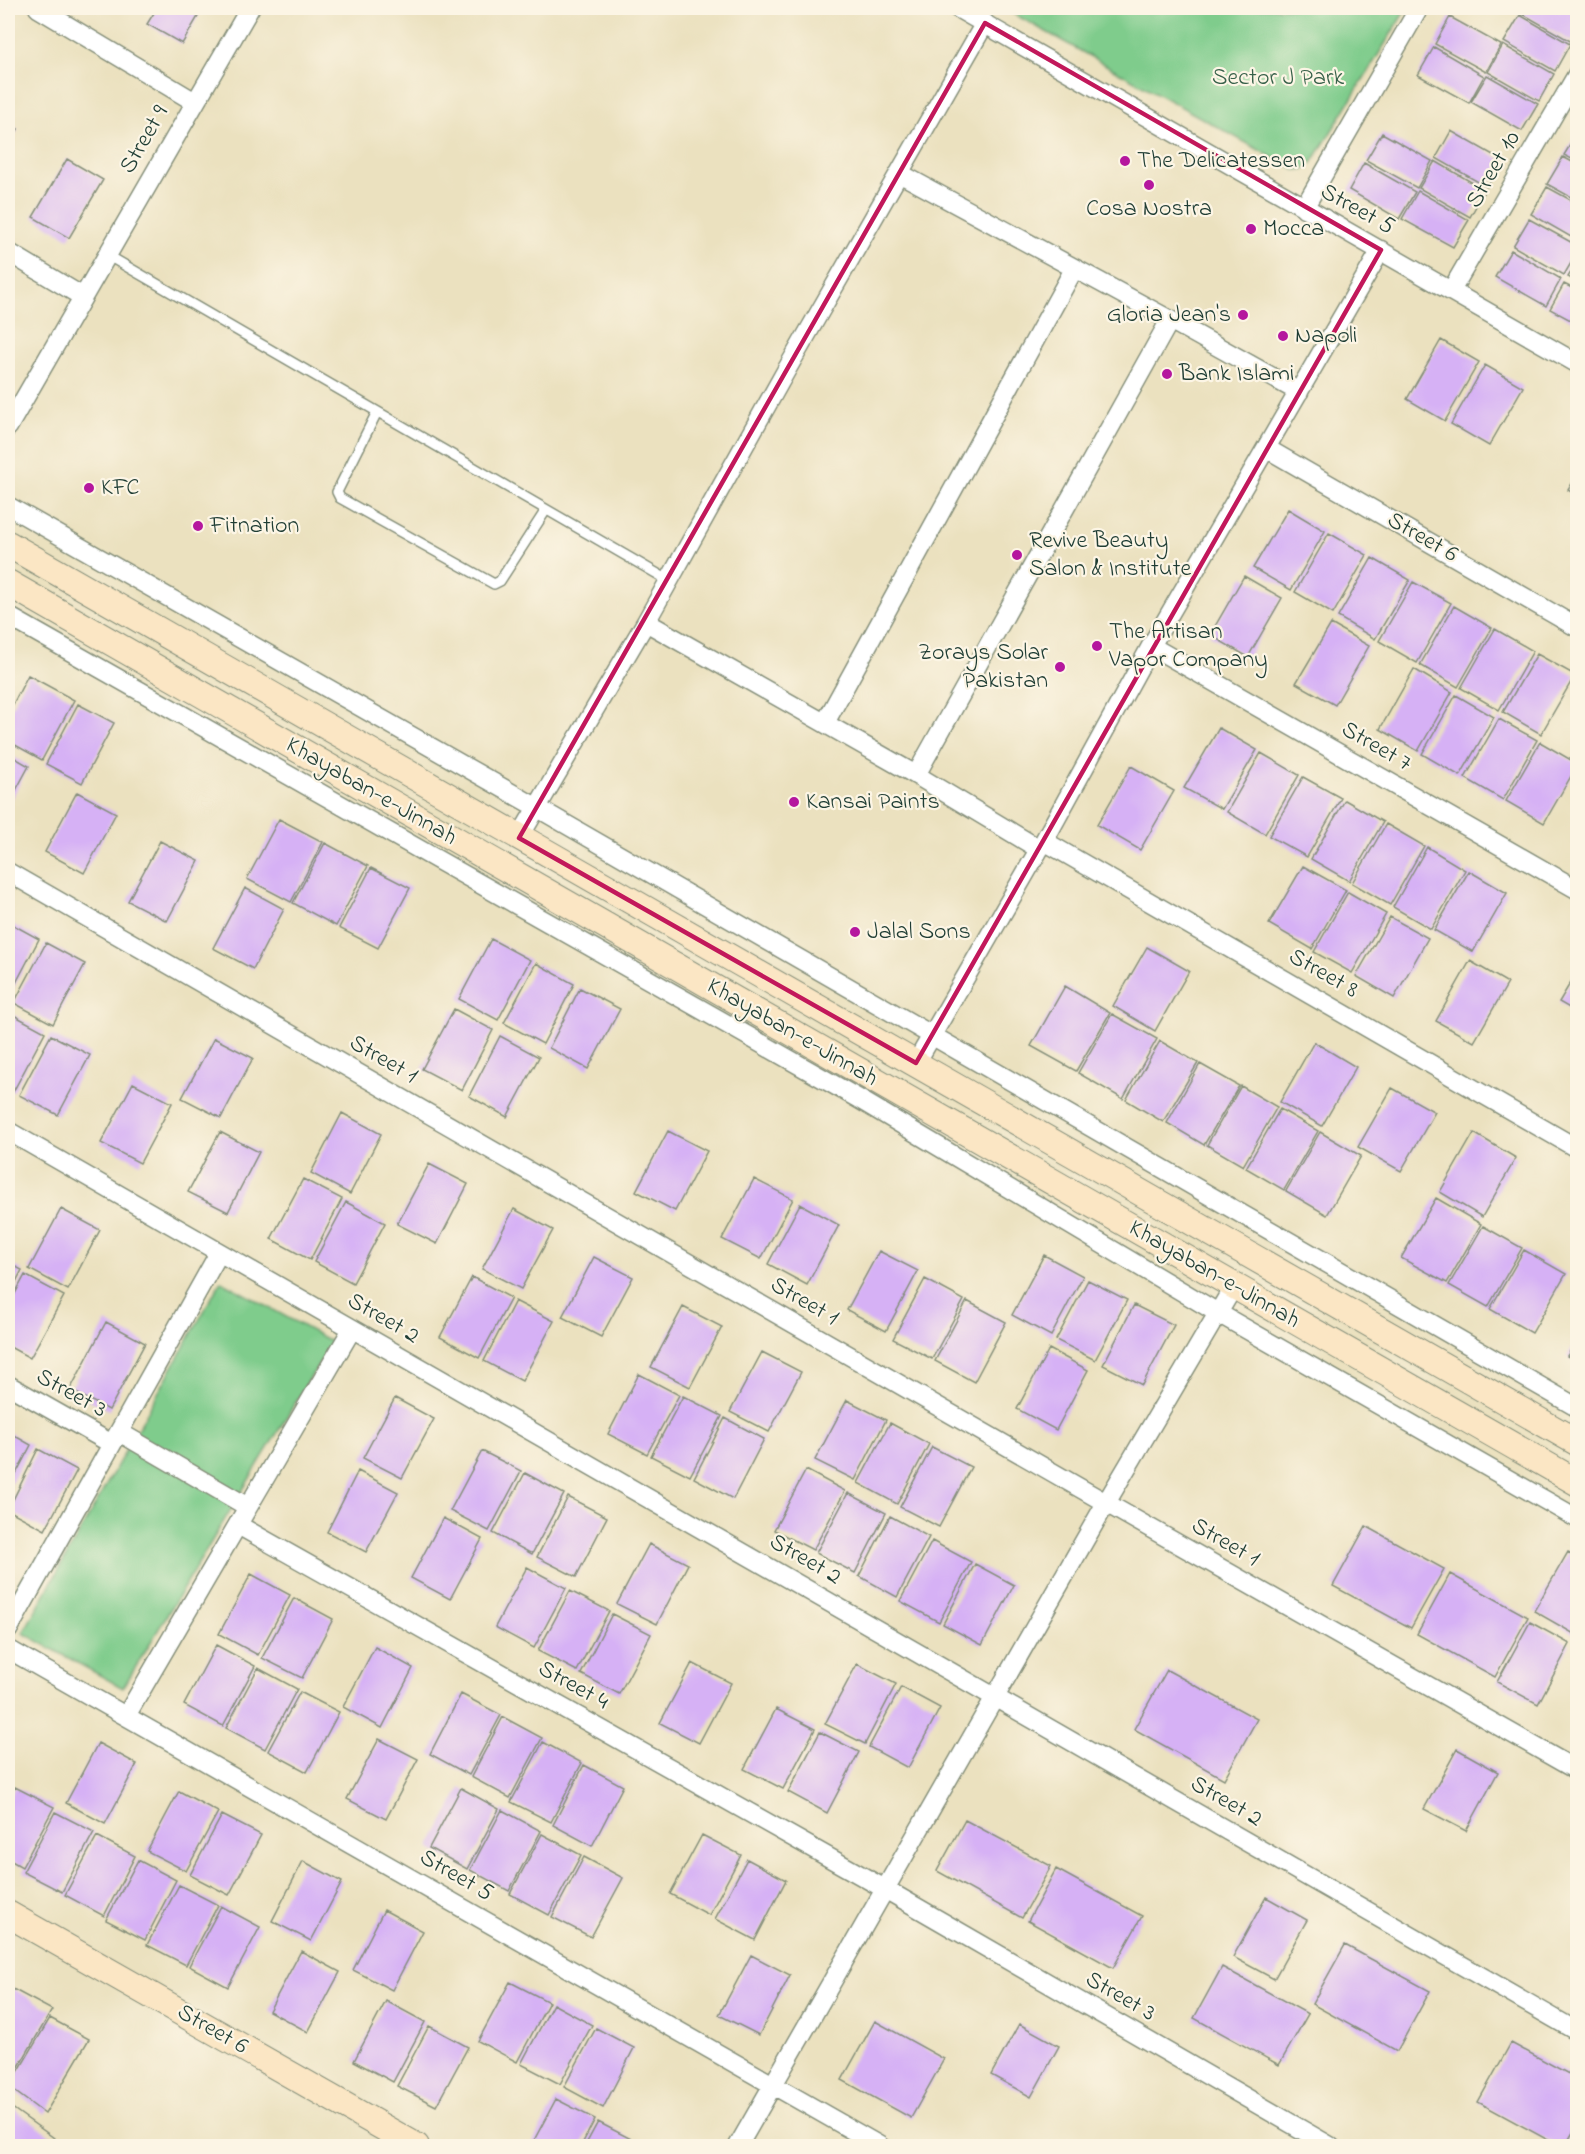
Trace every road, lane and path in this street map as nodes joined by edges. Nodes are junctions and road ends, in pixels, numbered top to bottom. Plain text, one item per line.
1 (38, 8) edge
2 (250, 8) edge
3 (957, 8) edge
4 (1419, 8) edge
5 (985, 23) junction
6 (1578, 73) edge
7 (195, 102) junction
8 (899, 173) junction
9 (1304, 208) junction
10 (1381, 250) junction
11 (8, 252) edge
12 (107, 255) junction
13 (1074, 269) junction
14 (1451, 291) junction
15 (83, 297) junction
16 (1170, 320) junction
17 (1578, 364) edge
18 (1299, 392) junction
19 (377, 412) junction
20 (8, 427) edge
21 (1266, 448) junction
22 (8, 506) edge
23 (546, 510) junction
24 (8, 544) edge
25 (668, 580) junction
26 (8, 584) edge
27 (8, 616) edge
28 (646, 622) junction
29 (1578, 628) edge
30 (1151, 646) junction
31 (825, 723) junction
32 (916, 775) junction
33 (536, 807) junction
34 (519, 838) junction
35 (1042, 845) junction
36 (8, 872) edge
37 (1578, 890) edge
38 (933, 1037) junction
39 (916, 1063) junction
40 (8, 1131) edge
41 (1578, 1149) edge
42 (219, 1253) junction
43 (1234, 1287) junction
44 (1218, 1313) junction
45 (352, 1329) junction
46 (8, 1385) edge
47 (1578, 1408) edge
48 (115, 1438) junction
49 (1578, 1443) edge
50 (1578, 1483) edge
51 (1106, 1503) junction
52 (248, 1507) junction
53 (1578, 1519) edge
54 (238, 1525) junction
55 (8, 1630) edge
56 (8, 1648) edge
57 (995, 1696) junction
58 (126, 1716) junction
59 (1578, 1771) edge
60 (885, 1888) junction
61 (8, 1914) edge
62 (1578, 2032) edge
63 (773, 2085) junction
64 (416, 2146) edge
65 (738, 2146) edge
66 (880, 2146) edge
67 (1330, 2146) edge

1 - 7 street
2 - 7 street, Street 9
3 - 5 street, Street 5
4 - 9 street
5 - 8 street
5 - 9 street, Street 5
6 - 14 street, Street 10
7 - 12 street, Street 9
8 - 13 street
8 - 25 street
9 - 10 street, Street 5
10 - 14 street, Street 5
10 - 18 street
11 - 15 street
12 - 15 street, Street 9
12 - 19 lane
13 - 16 street
13 - 31 street
14 - 17 street, Street 5
15 - 20 street, Street 9
16 - 18 street
16 - 32 street
18 - 21 street
19 - 23 lane
19 - 23 lane
21 - 29 street, Street 6
21 - 30 street
22 - 33 street
23 - 25 lane
24 - 34 main road, Khayaban-e-Jinnah
25 - 28 street
26 - 43 main road, Khayaban-e-Jinnah
27 - 44 street
28 - 31 street, Street 8
28 - 33 street
30 - 35 street
30 - 37 street, Street 7
31 - 32 street, Street 8
32 - 35 street, Street 8
33 - 34 street
33 - 38 street
34 - 39 main road, Khayaban-e-Jinnah
35 - 38 street
35 - 41 street, Street 8
36 - 51 street, Street 1
38 - 39 street
38 - 47 street
39 - 49 main road, Khayaban-e-Jinnah
40 - 42 street, Street 2
42 - 45 street, Street 2
42 - 48 street
43 - 44 street
43 - 50 main road, Khayaban-e-Jinnah
44 - 51 street
44 - 53 street
45 - 52 street
45 - 57 street, Street 2
46 - 48 street, Street 3
48 - 52 street, Street 3
48 - 55 street
51 - 57 street
51 - 59 street, Street 1
52 - 54 street
54 - 58 street
54 - 60 street, Street 4
56 - 58 street, Street 5
57 - 60 street
57 - 62 street, Street 2
58 - 63 street, Street 5
60 - 63 street
60 - 67 street, Street 3
61 - 64 main road, Street 6
63 - 65 street
63 - 66 street, Street 5

